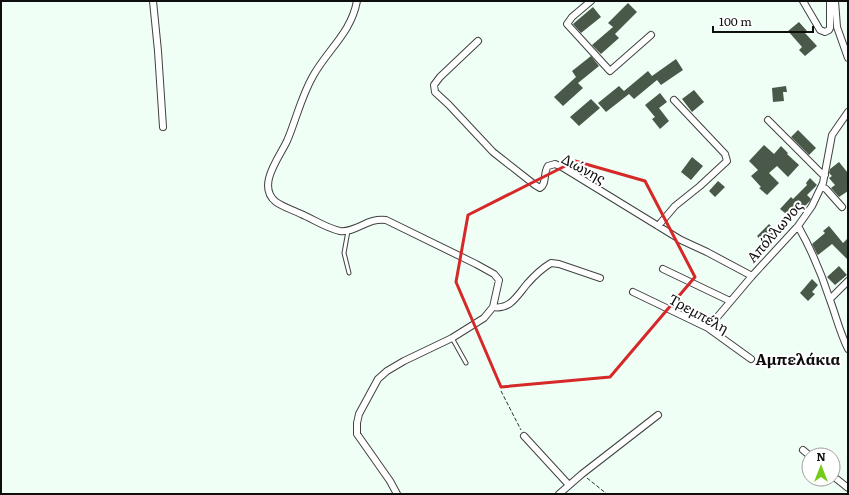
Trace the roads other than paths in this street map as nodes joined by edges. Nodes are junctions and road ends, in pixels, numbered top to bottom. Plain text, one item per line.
1 (153, 1) edge
2 (357, 1) edge
3 (591, 1) edge
4 (803, 1) edge
5 (830, 1) edge
6 (835, 1) edge
7 (651, 35) dead end
8 (478, 41) dead end
9 (848, 58) edge
10 (674, 100) dead end
11 (848, 112) edge
12 (768, 120) dead end
13 (163, 127) dead end
14 (825, 175) junction
15 (822, 187) junction
16 (842, 207) dead end
17 (658, 226) junction
18 (798, 226) junction
19 (348, 231) junction
20 (663, 269) dead end
21 (349, 273) dead end
22 (752, 276) junction
23 (600, 278) dead end
24 (848, 281) edge
25 (633, 292) dead end
26 (830, 299) junction
27 (730, 301) junction
28 (493, 307) junction
29 (708, 328) junction
30 (452, 338) junction
31 (848, 349) edge
32 (751, 359) dead end
33 (466, 363) dead end
34 (658, 415) dead end
35 (524, 436) road end
36 (569, 485) junction
37 (397, 494) edge
38 (559, 494) edge

1 - 13 street
2 - 19 street
3 - 7 street
4 - 5 street
6 - 9 street
8 - 17 street, Διώνης
10 - 17 street
11 - 14 street, Απόλλωνος
12 - 14 street
14 - 15 street, Απόλλωνος
15 - 16 street
15 - 18 street, Απόλλωνος
17 - 22 street, Διώνης
18 - 22 street, Απόλλωνος
18 - 26 street
19 - 21 lane
19 - 28 street
20 - 27 street
22 - 27 street, Απόλλωνος
23 - 28 street
24 - 26 street
25 - 29 street, Τρεμπέλη
26 - 31 street
27 - 29 street, Απόλλωνος
28 - 30 street
29 - 32 street, Τρεμπέλη
30 - 33 lane
30 - 37 street
34 - 36 street
35 - 36 street
36 - 38 street

